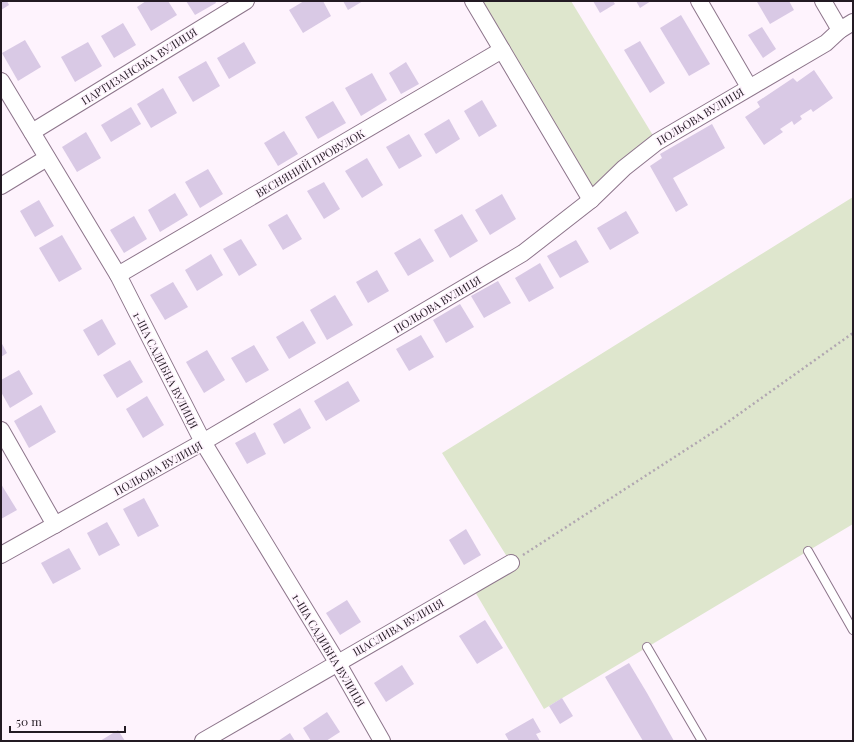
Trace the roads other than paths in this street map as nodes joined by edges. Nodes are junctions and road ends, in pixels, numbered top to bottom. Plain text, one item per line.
1 (246, 1) edge
2 (473, 1) edge
3 (699, 1) edge
4 (823, 1) edge
5 (847, 26) edge
6 (502, 50) junction
7 (1, 81) edge
8 (749, 86) junction
9 (32, 132) junction
10 (47, 158) junction
11 (1, 186) edge
12 (591, 200) junction
13 (118, 276) junction
14 (1, 430) edge
15 (203, 442) junction
16 (55, 525) junction
17 (808, 551) dead end
18 (1, 555) edge
19 (512, 563) road end
20 (853, 630) edge
21 (647, 648) dead end
22 (337, 662) junction
23 (203, 741) edge
24 (382, 741) edge
25 (702, 741) edge

1 - 9 street, ПАРТИЗАНСЬКА ВУЛИЦЯ
2 - 6 street
3 - 8 street
4 - 5 street
5 - 8 street, ПОЛЬОВА ВУЛИЦЯ
6 - 12 street
6 - 13 street, ВЕСНЯНИЙ ПРОВУЛОК
7 - 9 street, 1-ША САДИБНА ВУЛИЦЯ
8 - 12 street, ПОЛЬОВА ВУЛИЦЯ
9 - 10 street, 1-ША САДИБНА ВУЛИЦЯ
10 - 11 street
10 - 13 street, 1-ША САДИБНА ВУЛИЦЯ
12 - 15 street, ПОЛЬОВА ВУЛИЦЯ
13 - 15 street, 1-ША САДИБНА ВУЛИЦЯ
14 - 16 street
15 - 16 street, ПОЛЬОВА ВУЛИЦЯ
15 - 22 street, 1-ША САДИБНА ВУЛИЦЯ
16 - 18 street, ПОЛЬОВА ВУЛИЦЯ
17 - 20 lane
19 - 22 street, ЩАСЛИВА ВУЛИЦЯ
21 - 25 lane
22 - 23 street, ЩАСЛИВА ВУЛИЦЯ
22 - 24 street, 1-ША САДИБНА ВУЛИЦЯ

